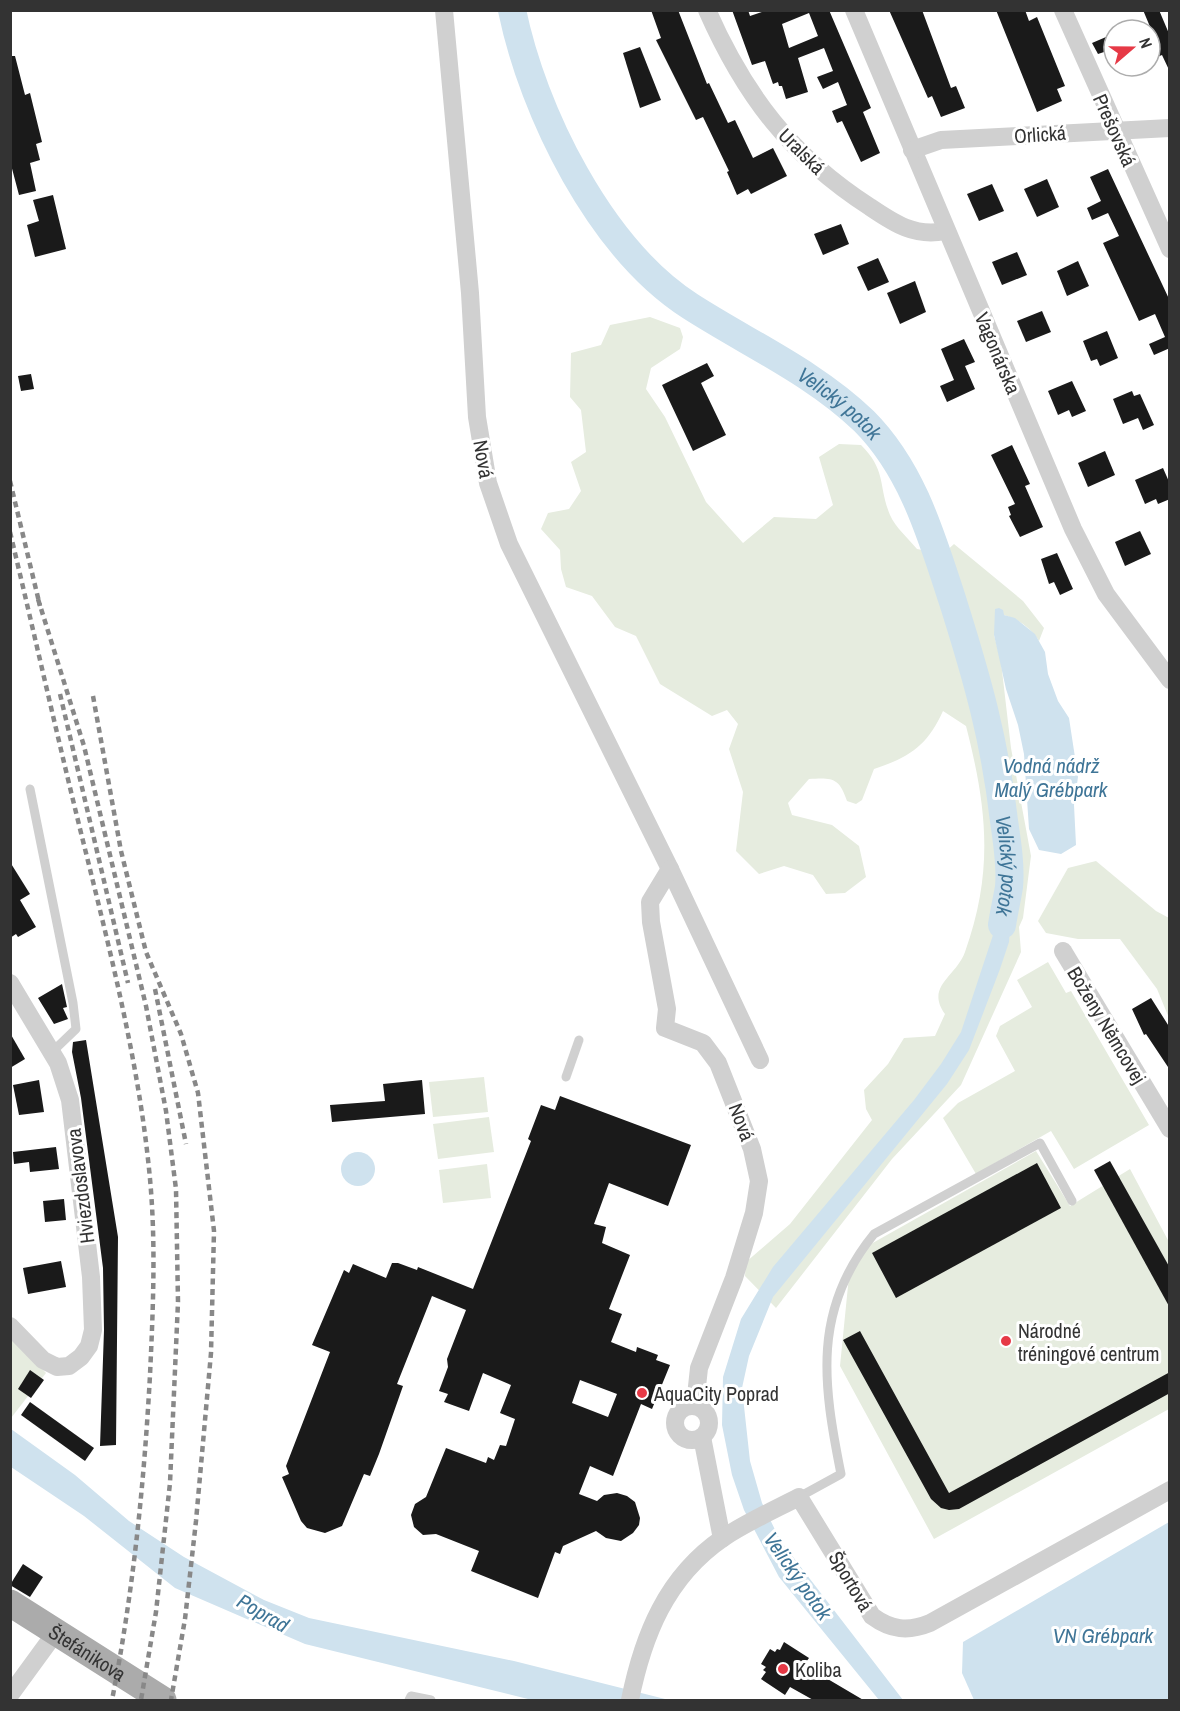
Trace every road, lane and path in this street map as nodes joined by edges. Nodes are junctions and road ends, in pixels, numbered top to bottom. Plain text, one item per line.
1 (444, 10) edge
2 (707, 10) edge
3 (854, 10) edge
4 (1063, 10) edge
5 (1170, 128) edge
6 (1114, 129) junction
7 (912, 150) junction
8 (945, 231) junction
9 (1170, 249) edge
10 (1170, 680) edge
11 (30, 789) dead end
12 (670, 869) junction
13 (1063, 951) dead end
14 (10, 983) edge
15 (579, 1040) dead end
16 (52, 1053) junction
17 (760, 1060) dead end
18 (566, 1077) dead end
19 (1170, 1129) edge
20 (1072, 1201) dead end
21 (10, 1326) edge
22 (695, 1405) junction
23 (702, 1437) junction
24 (1170, 1490) edge
25 (799, 1497) junction
26 (722, 1539) junction
27 (10, 1603) edge
28 (56, 1632) junction
29 (10, 1695) edge
30 (163, 1701) edge
31 (409, 1701) edge
32 (431, 1701) edge
33 (630, 1701) edge

1 - 12 street, Nová
2 - 8 street, Uralská
3 - 7 street, Vagonárska
4 - 6 street, Prešovská
5 - 6 street, Orlická
6 - 7 street, Orlická
6 - 9 street, Prešovská
7 - 8 street, Vagonárska
8 - 10 street, Vagonárska
11 - 16 lane
12 - 17 street, Nová
12 - 22 street, Nová
13 - 19 street, Boženy Němcovej
14 - 16 street, Hviezdoslavova
15 - 18 lane
16 - 21 street, Hviezdoslavova
20 - 25 lane
22 - 23 street
22 - 23 street
23 - 26 street
24 - 25 street, Športová
25 - 26 street
26 - 33 street
27 - 28 main road, Štefánikova
28 - 29 street
28 - 30 main road, Štefánikova
31 - 32 lane

